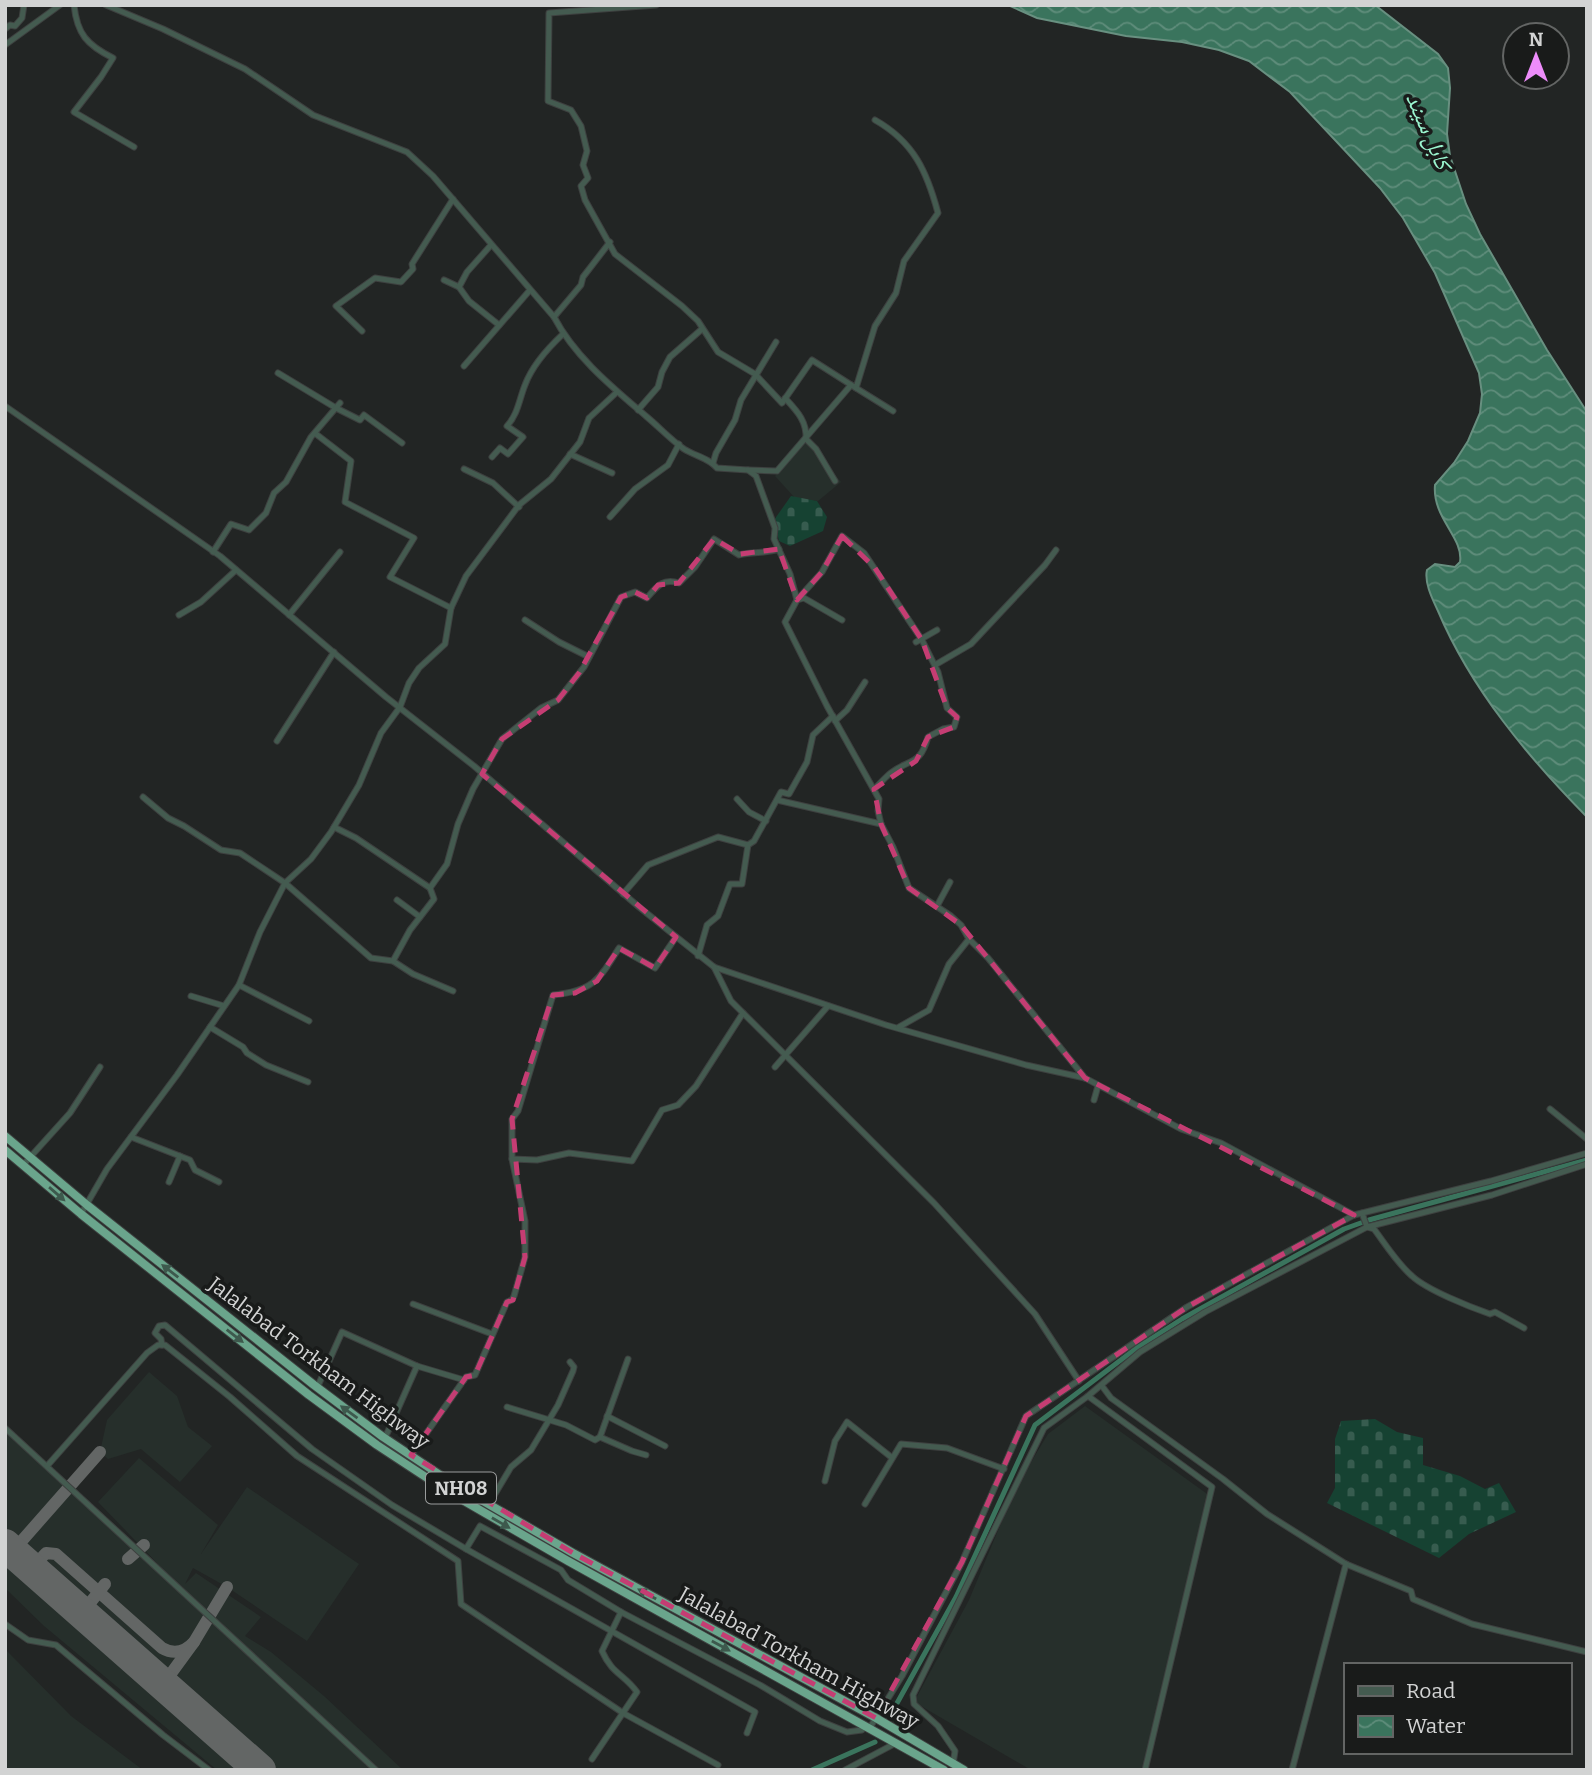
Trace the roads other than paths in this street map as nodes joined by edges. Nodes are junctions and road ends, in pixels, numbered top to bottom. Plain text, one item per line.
1 (24, 5) edge
2 (60, 5) edge
3 (74, 5) edge
4 (106, 5) edge
5 (656, 5) edge
6 (5, 29) edge
7 (5, 45) edge
8 (876, 120) dead end
9 (134, 147) dead end
10 (453, 199) junction
11 (610, 242) junction
12 (491, 245) junction
13 (444, 279) dead end
14 (459, 287) junction
15 (530, 290) junction
16 (554, 317) junction
17 (499, 325) junction
18 (702, 329) junction
19 (362, 331) dead end
20 (563, 334) junction
21 (776, 342) dead end
22 (464, 366) dead end
23 (278, 373) dead end
24 (755, 374) junction
25 (854, 386) junction
26 (617, 392) junction
27 (785, 398) junction
28 (5, 405) edge
29 (338, 406) junction
30 (638, 410) junction
31 (893, 411) dead end
32 (316, 434) junction
33 (806, 439) junction
34 (402, 443) dead end
35 (679, 444) junction
36 (570, 454) junction
37 (492, 457) dead end
38 (713, 463) junction
39 (464, 469) dead end
40 (748, 470) junction
41 (612, 473) dead end
42 (835, 481) dead end
43 (519, 507) junction
44 (610, 517) dead end
45 (779, 549) junction
46 (1056, 550) dead end
47 (213, 552) junction
48 (340, 552) dead end
49 (236, 570) junction
50 (797, 600) junction
51 (451, 608) junction
52 (179, 615) dead end
53 (289, 615) junction
54 (525, 620) dead end
55 (842, 620) dead end
56 (937, 629) dead end
57 (919, 641) junction
58 (334, 652) junction
59 (589, 657) junction
60 (935, 665) junction
61 (865, 682) dead end
62 (400, 707) junction
63 (834, 719) junction
64 (277, 741) dead end
65 (482, 774) junction
66 (874, 789) junction
67 (143, 797) dead end
68 (737, 799) dead end
69 (777, 800) junction
70 (766, 821) junction
71 (881, 824) junction
72 (334, 827) junction
73 (748, 845) junction
74 (950, 882) dead end
75 (285, 883) junction
76 (430, 888) junction
77 (623, 894) junction
78 (397, 900) dead end
79 (937, 906) junction
80 (420, 917) junction
81 (676, 937) junction
82 (968, 939) junction
83 (698, 956) junction
84 (393, 961) junction
85 (714, 967) junction
86 (239, 985) junction
87 (453, 991) dead end
88 (191, 996) dead end
89 (224, 1006) junction
90 (828, 1006) junction
91 (743, 1013) junction
92 (309, 1021) dead end
93 (210, 1027) junction
94 (898, 1028) junction
95 (786, 1056) junction
96 (100, 1067) dead end
97 (775, 1067) dead end
98 (1086, 1077) junction
99 (308, 1082) dead end
100 (1098, 1086) junction
101 (1094, 1100) dead end
102 (1550, 1109) dead end
103 (5, 1136) edge
104 (131, 1137) junction
105 (1587, 1139) edge
106 (5, 1150) edge
107 (1587, 1153) edge
108 (31, 1156) junction
109 (180, 1156) junction
110 (512, 1159) junction
111 (23, 1164) junction
112 (1587, 1164) edge
113 (169, 1182) dead end
114 (219, 1182) dead end
115 (87, 1205) junction
116 (1362, 1213) junction
117 (81, 1214) junction
118 (1354, 1215) junction
119 (1367, 1227) junction
120 (413, 1304) dead end
121 (1524, 1328) dead end
122 (492, 1335) junction
123 (162, 1345) junction
124 (628, 1359) dead end
125 (570, 1362) dead end
126 (417, 1366) junction
127 (464, 1380) junction
128 (1079, 1381) junction
129 (1102, 1386) junction
130 (317, 1388) junction
131 (1088, 1396) junction
132 (507, 1407) dead end
133 (607, 1416) junction
134 (549, 1420) junction
135 (5, 1428) edge
136 (600, 1437) junction
137 (385, 1438) junction
138 (665, 1446) dead end
139 (411, 1455) junction
140 (646, 1455) dead end
141 (891, 1457) junction
142 (47, 1466) junction
143 (1004, 1469) junction
144 (825, 1481) dead end
145 (489, 1504) junction
146 (865, 1504) dead end
147 (466, 1549) junction
148 (1346, 1563) junction
149 (621, 1612) junction
150 (5, 1624) edge
151 (612, 1629) junction
152 (1587, 1652) edge
153 (623, 1713) junction
154 (876, 1718) junction
155 (866, 1727) junction
156 (747, 1733) dead end
157 (896, 1743) junction
158 (592, 1759) dead end
159 (954, 1764) junction
160 (718, 1765) dead end
161 (209, 1770) edge
162 (376, 1770) edge
163 (845, 1770) edge
164 (944, 1770) edge
165 (964, 1770) edge
166 (1145, 1770) edge
167 (1292, 1770) edge

1 - 6 street
2 - 7 street
3 - 9 street
4 - 10 street
5 - 11 street
8 - 25 street
10 - 12 street
10 - 19 street
11 - 16 street
11 - 18 street
12 - 14 street
12 - 15 street
13 - 14 street
14 - 17 street
15 - 16 street
15 - 17 street
16 - 20 street
17 - 22 street
18 - 24 street
18 - 30 street
20 - 26 street
20 - 37 street
21 - 24 street
23 - 29 street
24 - 27 street
24 - 38 street
25 - 27 street
25 - 31 street
25 - 33 street
26 - 30 street
26 - 36 street
27 - 33 street
28 - 47 street
29 - 32 street
29 - 34 street
30 - 35 street
32 - 47 street
32 - 51 street
33 - 40 street
33 - 42 street
35 - 38 street
35 - 44 street
36 - 41 street
36 - 43 street
38 - 40 street
39 - 43 street
40 - 45 street
43 - 51 street
45 - 50 street
45 - 59 street
46 - 60 street
47 - 49 street
48 - 53 street
49 - 52 street
49 - 53 street
50 - 55 street
50 - 57 street
50 - 63 street
51 - 62 street
53 - 58 street
54 - 59 street
56 - 57 street
57 - 60 street
58 - 62 street
58 - 64 street
59 - 65 street
60 - 66 street
61 - 63 street
62 - 65 street
62 - 72 street
63 - 66 street
63 - 69 street
65 - 76 street
65 - 77 street
66 - 71 street
67 - 75 street
68 - 70 street
69 - 70 street
69 - 71 street
70 - 73 street
71 - 79 street
72 - 75 street
72 - 76 street
73 - 77 street
73 - 83 street
74 - 79 street
75 - 84 street
75 - 86 street
76 - 80 street
77 - 81 street
78 - 80 street
79 - 82 street
80 - 84 street
81 - 83 street
81 - 110 street
82 - 94 street
82 - 98 street
83 - 85 street
84 - 87 street
85 - 90 street
85 - 91 street
86 - 89 street
86 - 92 street
88 - 89 street
89 - 93 street
90 - 94 street
90 - 95 street
91 - 95 street
91 - 110 street
93 - 99 street
93 - 104 street
94 - 98 street
95 - 97 street
95 - 128 street
96 - 108 street
98 - 100 street
100 - 101 street
100 - 118 street
102 - 105 street
103 - 108 highway, Jalalabad Torkham Highway / NH08
104 - 109 street
104 - 115 street
106 - 111 highway, NH08
107 - 116 street
108 - 111 street
108 - 115 highway, Jalalabad Torkham Highway / NH08
109 - 113 street
109 - 114 street
110 - 122 street
111 -> 117 highway, NH08
112 - 119 street
115 - 117 street
130 -> 115 highway, Jalalabad Torkham Highway / NH08
116 - 118 street
116 - 119 street
117 -> 155 highway, NH08
118 - 128 street
119 - 121 street
119 - 129 street
120 - 122 street
122 - 127 street
123 - 142 street
123 - 147 street
123 - 153 street
124 - 133 street
125 - 134 street
126 - 127 street
126 - 130 street
126 - 137 street
127 - 139 street
128 - 143 street
129 - 131 street
129 - 148 street
137 -> 130 highway, Jalalabad Torkham Highway / NH08
131 - 159 street
131 - 166 street
132 - 134 street
133 - 136 street
133 - 138 street
134 - 136 street
134 - 145 street
135 - 142 street
136 - 140 street
137 - 139 highway, Jalalabad Torkham Highway / NH08
139 - 145 highway, Jalalabad Torkham Highway / NH08
141 - 143 street
141 - 144 street
141 - 146 street
142 - 162 street
143 - 154 street
154 -> 145 highway, Jalalabad Torkham Highway / NH08
147 - 149 street
147 - 151 street
148 - 152 street
148 - 167 street
149 - 151 street
149 - 155 street
150 - 161 street
151 - 153 street
151 - 156 street
153 - 158 street
153 - 160 street
154 - 155 street
154 - 159 highway, Jalalabad Torkham Highway / NH08
155 - 157 highway, NH08
157 - 163 street
157 - 164 highway, NH08
159 - 165 highway, Jalalabad Torkham Highway / NH08

